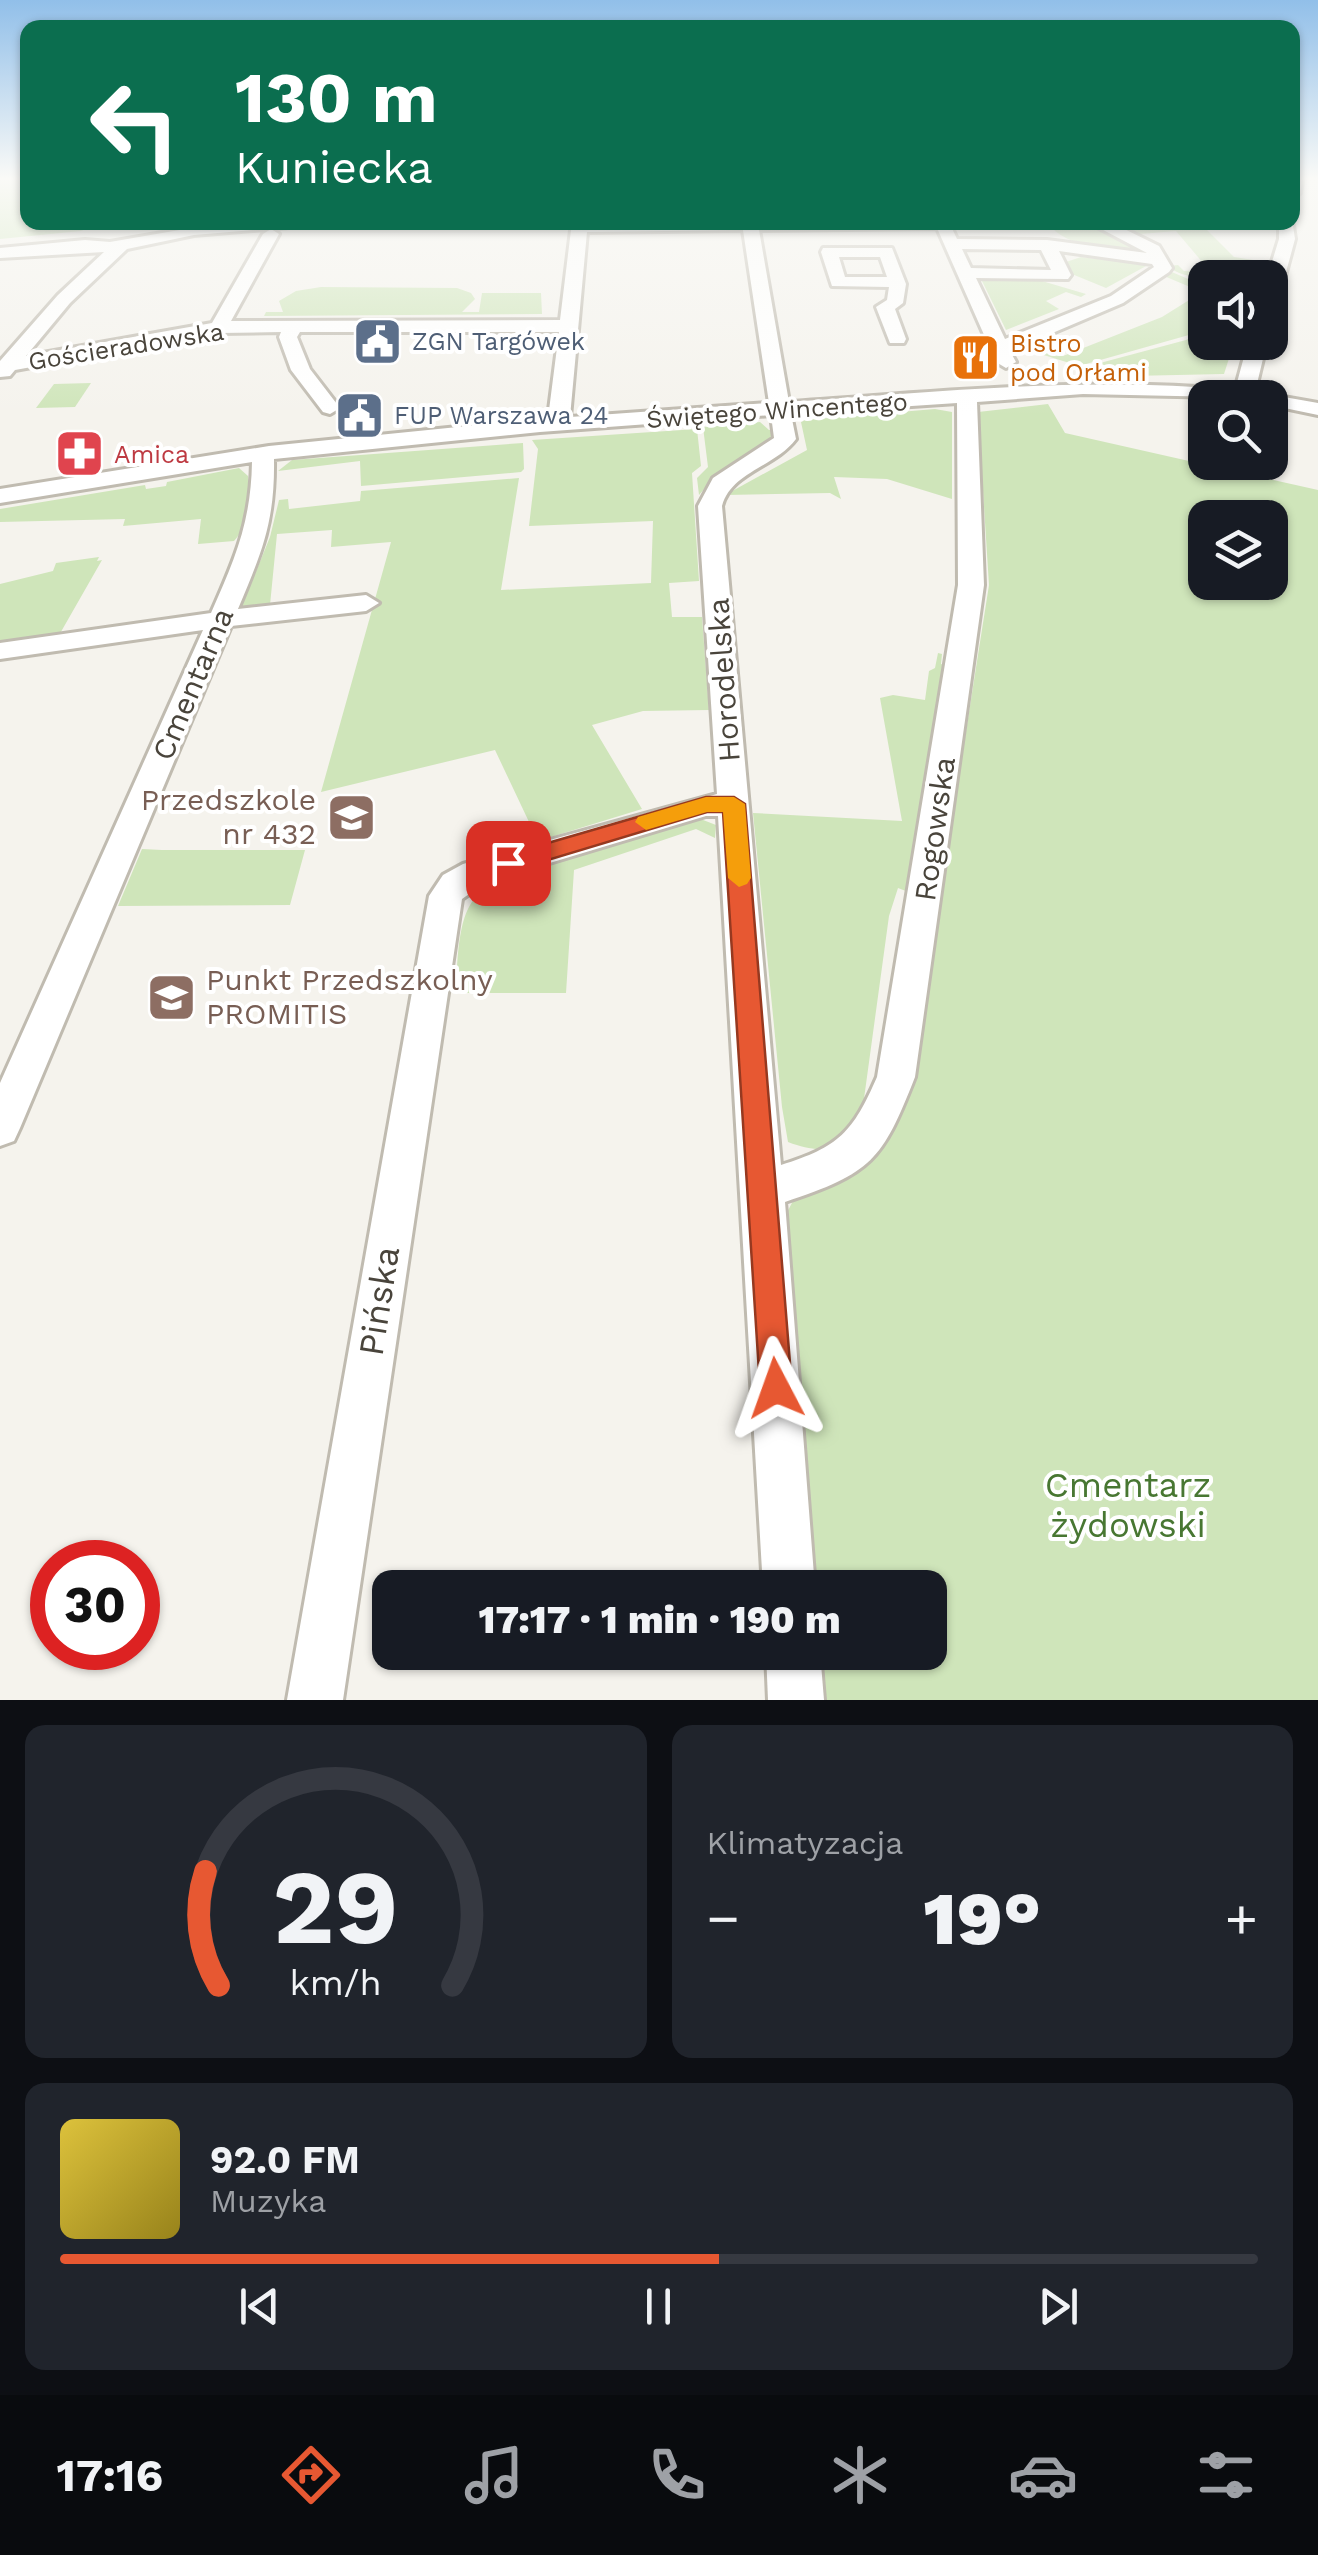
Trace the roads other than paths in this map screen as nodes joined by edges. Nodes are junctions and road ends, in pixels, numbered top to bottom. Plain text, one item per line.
1 (100, 256) edge
2 (259, 256) edge
3 (577, 256) edge
4 (756, 256) edge
5 (957, 256) edge
6 (1056, 256) edge
7 (1135, 256) edge
8 (1157, 256) edge
9 (1160, 260) junction
10 (965, 273) junction
11 (1076, 280) junction
12 (897, 282) dead end
13 (1119, 296) junction
14 (569, 326) junction
15 (292, 327) junction
16 (219, 328) junction
17 (897, 339) dead end
18 (998, 345) junction
19 (2, 369) edge
20 (1022, 392) junction
21 (1188, 392) edge
22 (964, 396) junction
23 (1288, 403) edge
24 (330, 408) dead end
25 (1318, 409) edge
26 (782, 410) junction
27 (558, 427) junction
28 (263, 454) junction
29 (0, 496) edge
30 (366, 603) dead end
31 (221, 618) junction
32 (0, 651) edge
33 (734, 804) junction
34 (0, 1128) edge
35 (763, 1190) junction
36 (788, 1570) edge
37 (794, 1670) edge
38 (315, 1700) edge
39 (796, 1700) edge

1 - 19 street
2 - 16 street
3 - 14 street
4 - 26 street
5 - 10 street
6 - 11 street
7 - 9 street
8 - 9 street
9 - 13 street
10 - 11 street
10 - 18 street
11 - 13 street
12 - 17 street
13 - 18 street
14 - 15 street, Gościeradowska
14 - 27 street
15 - 16 street, Gościeradowska
15 - 24 street
16 - 19 street, Gościeradowska
18 - 20 street
20 - 21 street, Świętego Wincentego
20 - 22 street, Świętego Wincentego
22 - 26 street, Świętego Wincentego
22 - 35 street, Rogowska
23 - 25 street
26 - 27 street, Świętego Wincentego
26 - 33 street, Horodelska
27 - 28 street, Świętego Wincentego
28 - 29 street, Świętego Wincentego
28 - 31 street, Cmentarna
30 - 31 street
31 - 32 street
31 - 34 street, Cmentarna
33 - 35 street, Horodelska
33 - 38 street, Pińska
35 - 36 street, Horodelska
37 - 39 street

